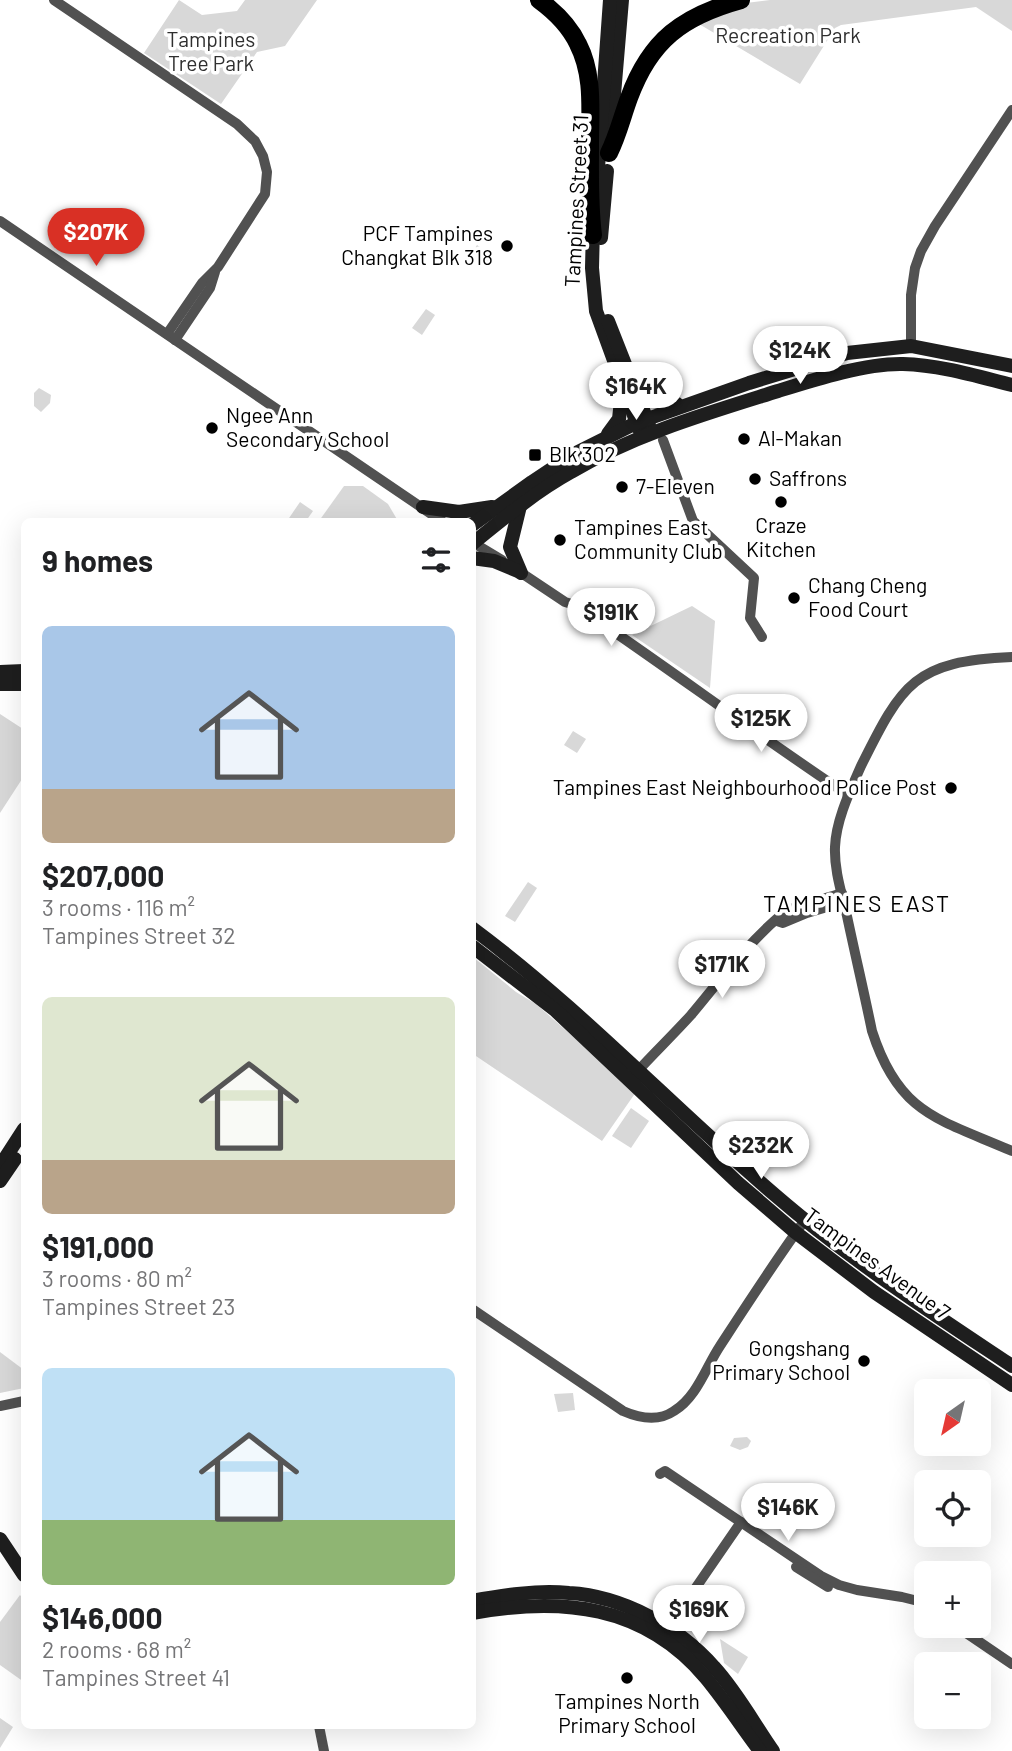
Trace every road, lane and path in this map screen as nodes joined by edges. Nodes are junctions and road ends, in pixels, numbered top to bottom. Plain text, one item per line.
1 (54, 0) edge
2 (539, 0) edge
3 (610, 0) edge
4 (622, 0) edge
5 (741, 0) edge
6 (1012, 110) edge
7 (609, 153) junction
8 (1, 223) edge
9 (593, 235) junction
10 (171, 337) junction
11 (911, 346) junction
12 (824, 360) junction
13 (1012, 366) edge
14 (872, 367) junction
15 (627, 383) junction
16 (1012, 385) edge
17 (685, 404) junction
18 (641, 421) junction
19 (653, 437) junction
20 (604, 438) junction
21 (503, 503) junction
22 (520, 505) junction
23 (428, 513) edge
24 (476, 522) edge
25 (476, 541) edge
26 (476, 545) edge
27 (476, 559) edge
28 (519, 572) junction
29 (762, 637) dead end
30 (1012, 657) edge
31 (21, 671) edge
32 (0, 672) edge
33 (0, 684) edge
34 (21, 684) edge
35 (848, 795) junction
36 (843, 898) junction
37 (476, 931) edge
38 (476, 949) edge
39 (634, 1074) junction
40 (21, 1134) edge
41 (21, 1150) edge
42 (1012, 1151) edge
43 (0, 1166) edge
44 (0, 1181) edge
45 (804, 1220) junction
46 (796, 1233) junction
47 (476, 1310) edge
48 (1012, 1366) edge
49 (1012, 1385) edge
50 (21, 1402) edge
51 (0, 1406) edge
52 (742, 1526) junction
53 (0, 1539) edge
54 (0, 1555) edge
55 (21, 1570) edge
56 (21, 1582) edge
57 (856, 1593) junction
58 (476, 1600) edge
59 (914, 1601) edge
60 (914, 1607) edge
61 (476, 1612) edge
62 (668, 1635) junction
63 (974, 1638) edge
64 (982, 1638) edge
65 (1012, 1658) edge
66 (1012, 1664) edge
67 (320, 1729) edge
68 (324, 1751) edge
69 (760, 1751) edge
70 (773, 1751) edge

1 - 10 street
2 - 9 highway
3 - 9 main road, Tampines Street 31
4 - 7 main road, Tampines Street 31
5 - 7 highway
6 - 11 street
7 - 15 main road, Tampines Street 31
8 - 10 street
9 - 15 main road, Tampines Street 31
10 - 23 street
11 - 12 main road
11 - 13 main road
12 - 14 main road
12 - 17 main road
14 - 16 main road
14 - 19 main road
15 - 17 main road
15 - 18 main road, Tampines Street 31
15 - 20 main road
17 - 18 main road
18 - 19 main road, Tampines Street 31
18 - 20 main road
19 - 22 main road
19 - 29 street
20 - 21 main road
21 - 23 main road
21 - 24 main road
22 - 25 main road
22 - 28 main road
26 - 28 street
27 - 28 main road
28 - 35 street
30 - 35 street
31 - 32 main road
33 - 34 main road
35 - 36 street
36 - 39 street
36 - 42 street
37 - 39 main road, Tampines Avenue 7
38 - 39 main road, Tampines Avenue 7
39 - 45 main road, Tampines Avenue 7
39 - 46 main road, Tampines Avenue 7
40 - 43 main road
41 - 44 main road
45 - 46 street
45 - 48 main road, Tampines Avenue 7
46 - 47 street
46 - 49 main road, Tampines Avenue 7
50 - 51 street
52 - 52 street
52 - 57 street
52 - 62 street
53 - 55 main road
54 - 56 main road
57 - 59 street
57 - 60 street
58 - 62 main road
61 - 62 main road
62 - 69 main road
62 - 70 main road
63 - 66 street
64 - 65 street
67 - 68 street

